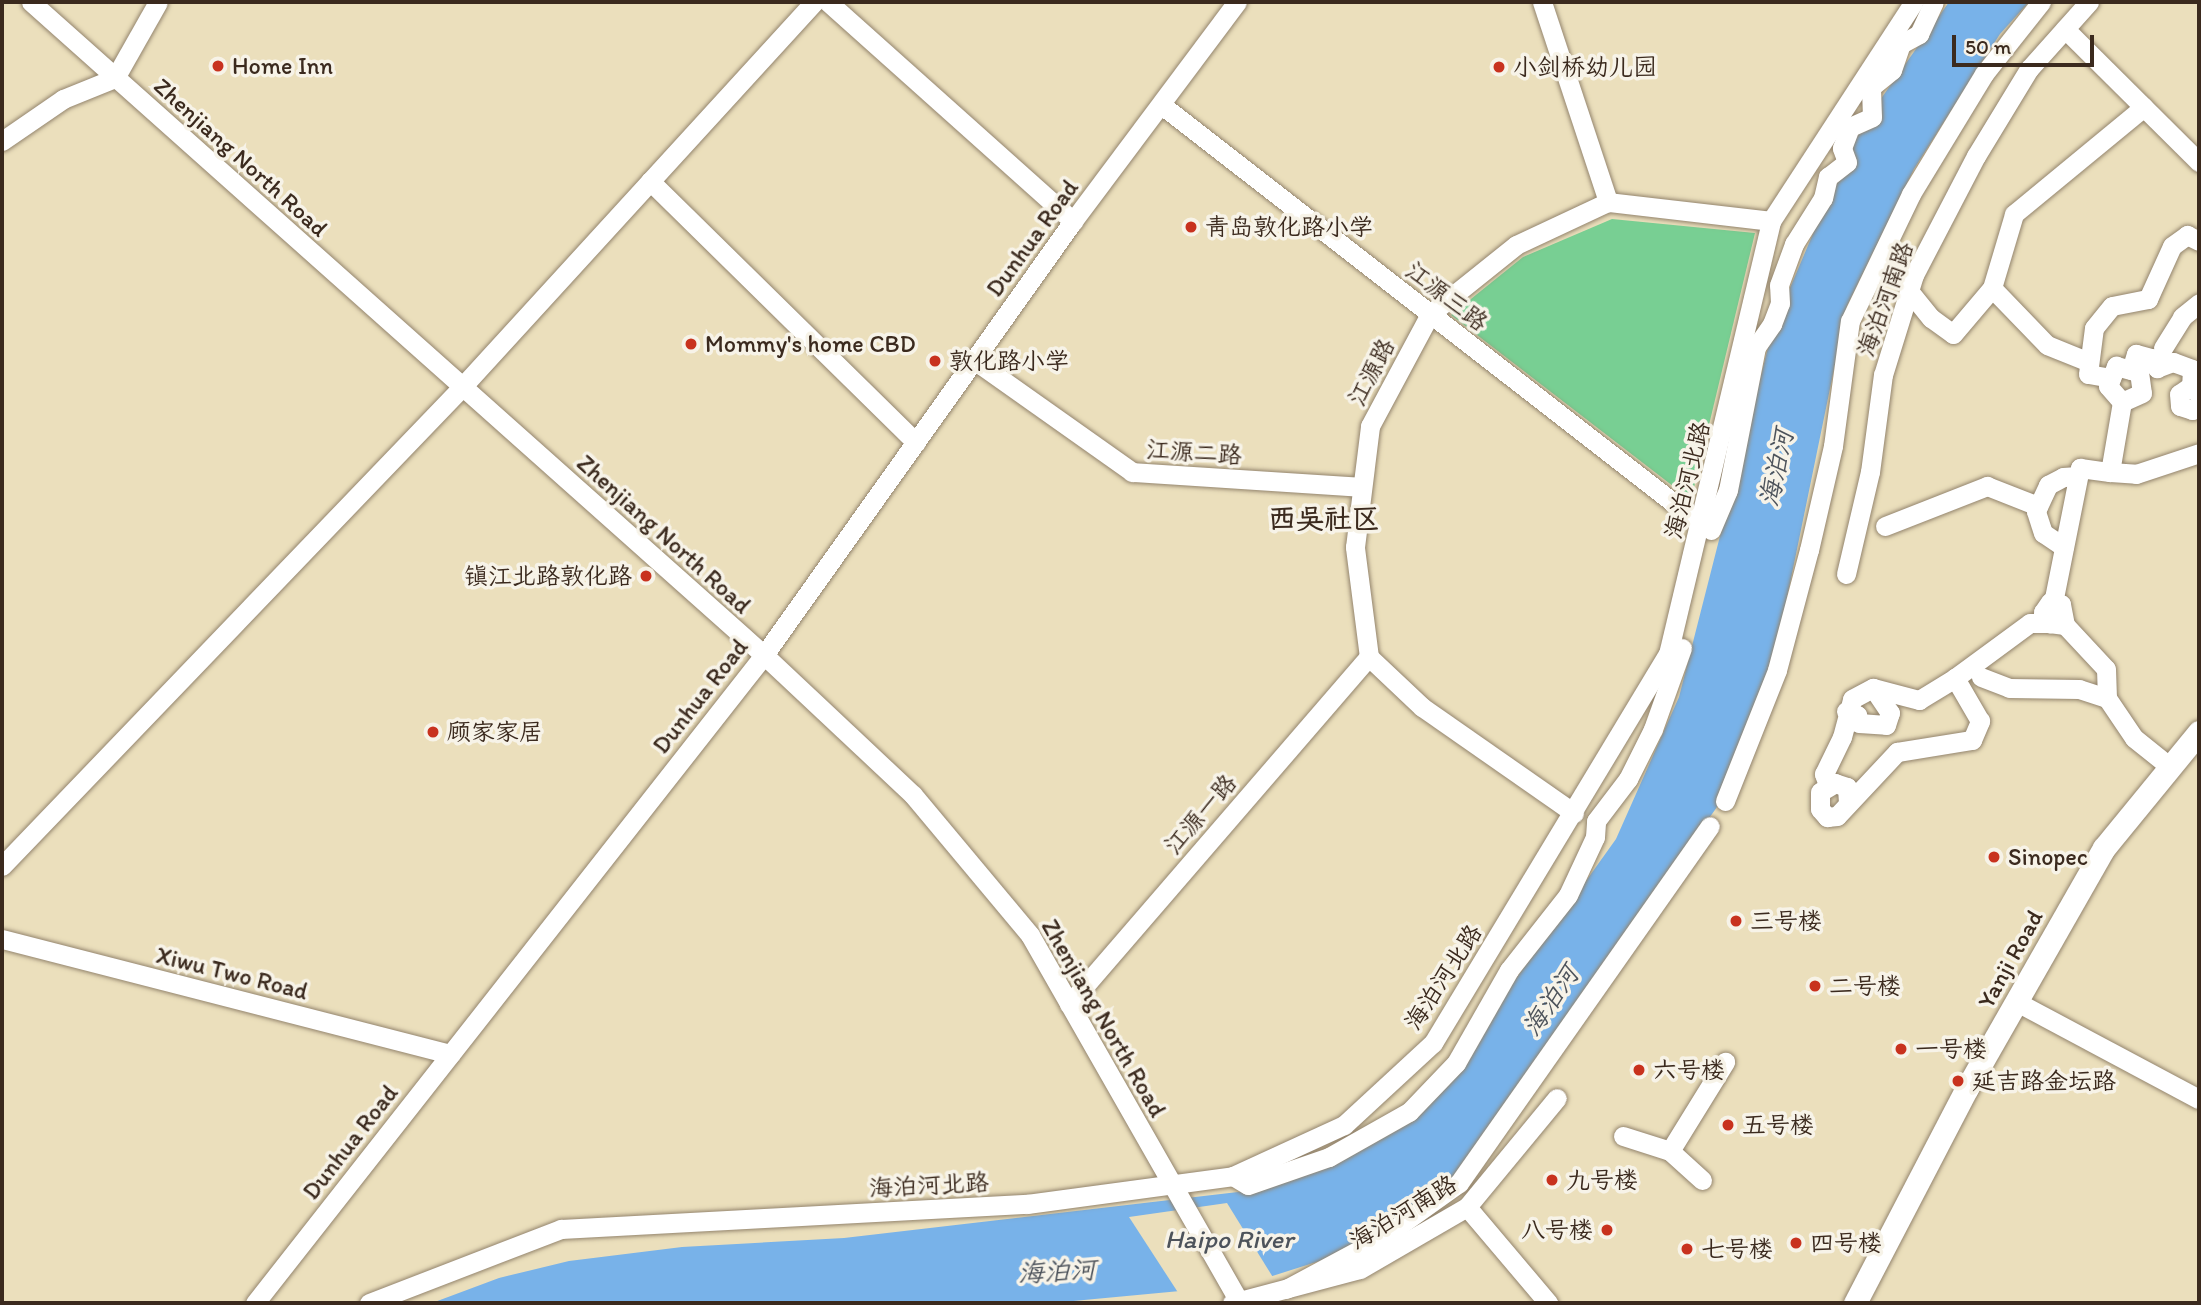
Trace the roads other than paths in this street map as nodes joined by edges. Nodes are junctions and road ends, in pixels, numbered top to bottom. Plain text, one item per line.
1 (31, 2) edge
2 (158, 2) edge
3 (814, 2) edge
4 (828, 2) edge
5 (1237, 2) edge
6 (1542, 2) edge
7 (1914, 2) edge
8 (1934, 2) edge
9 (2041, 2) edge
10 (2089, 2) edge
11 (2065, 29) junction
12 (115, 78) junction
13 (1163, 106) junction
14 (2144, 107) junction
15 (2, 141) edge
16 (2199, 162) edge
17 (650, 181) junction
18 (1608, 202) junction
19 (1073, 221) junction
20 (1771, 221) junction
21 (2199, 241) edge
22 (1992, 288) junction
23 (1909, 291) junction
24 (2199, 303) edge
25 (1430, 314) junction
26 (2162, 356) junction
27 (974, 360) junction
28 (2089, 362) junction
29 (2131, 370) junction
30 (2111, 378) junction
31 (462, 387) junction
32 (2195, 391) edge
33 (2122, 402) junction
34 (2199, 407) edge
35 (916, 442) junction
36 (2199, 453) edge
37 (2110, 472) junction
38 (2077, 477) junction
39 (1362, 487) junction
40 (2038, 506) junction
41 (1702, 525) junction
42 (1885, 526) dead end
43 (2064, 547) junction
44 (1846, 574) dead end
45 (2057, 624) junction
46 (764, 655) junction
47 (1369, 657) junction
48 (1981, 677) dead end
49 (1955, 678) junction
50 (1873, 688) junction
51 (2107, 698) junction
52 (1846, 710) junction
53 (2199, 732) edge
54 (2169, 766) junction
55 (1725, 801) dead end
56 (1574, 813) junction
57 (1710, 826) dead end
58 (2, 866) edge
59 (2, 939) edge
60 (2017, 1002) junction
61 (1069, 1004) junction
62 (450, 1054) junction
63 (1726, 1062) dead end
64 (1557, 1098) dead end
65 (2199, 1099) edge
66 (1623, 1136) dead end
67 (1670, 1151) junction
68 (1233, 1176) junction
69 (1702, 1180) dead end
70 (1170, 1183) junction
71 (1467, 1207) junction
72 (1286, 1289) junction
73 (255, 1303) edge
74 (369, 1303) edge
75 (1232, 1303) edge
76 (1239, 1303) edge
77 (1548, 1303) edge
78 (1856, 1303) edge

1 - 12 street, Zhenjiang North Road
2 - 12 street
3 - 17 street
4 - 19 street
5 - 13 street, Dunhua Road
6 - 18 street
7 - 20 street, 海泊河北路
8 - 68 street
9 - 55 street
10 - 11 street, 海泊河南路
11 - 14 street
11 - 23 street, 海泊河南路
12 - 15 street
12 - 31 street, Zhenjiang North Road
13 - 19 street, Dunhua Road
13 - 25 street, 江源三路
14 - 16 street
14 - 22 street
17 - 31 street
17 - 35 street
18 - 20 street
18 - 25 street, 江源路
19 - 27 street, Dunhua Road
20 - 41 street, 海泊河北路
21 - 28 street
22 - 23 street
22 - 28 street
23 - 44 street, 海泊河南路
24 - 26 street
25 - 39 street, 江源路
25 - 41 street, 江源三路
26 - 29 street
26 - 32 street
27 - 35 street, Dunhua Road
27 - 39 street, 江源二路
28 - 30 street
29 - 30 street
29 - 33 street
30 - 33 street
31 - 46 street, Zhenjiang North Road
31 - 58 street
32 - 34 street
33 - 37 street
35 - 46 street, Dunhua Road
36 - 37 street
37 - 38 street
38 - 40 street
38 - 43 street
39 - 47 street, 江源路
40 - 42 street
40 - 43 street
41 - 56 street, 海泊河北路
43 - 45 street
45 - 49 street
45 - 51 street
46 - 61 street, Zhenjiang North Road
46 - 62 street, Dunhua Road
47 - 56 street
47 - 61 street, 江源一路
48 - 51 street
49 - 50 street
49 - 52 street
50 - 52 street
50 - 52 street
51 - 54 street
53 - 54 main road, Yanji Road
54 - 60 main road, Yanji Road
56 - 68 street, 海泊河北路
57 - 72 street
59 - 62 street, Xiwu Two Road
60 - 65 street
60 - 78 main road, Yanji Road
61 - 70 street, Zhenjiang North Road
62 - 73 street, Dunhua Road
63 - 67 street
64 - 71 street, 海泊河南路
66 - 67 street
67 - 69 street
68 - 70 street, 海泊河北路
70 - 74 street, 海泊河北路
70 - 76 street, Zhenjiang North Road
71 - 72 street, 海泊河南路
71 - 77 street
72 - 76 street, 海泊河南路
75 - 76 street, 海泊河南路

